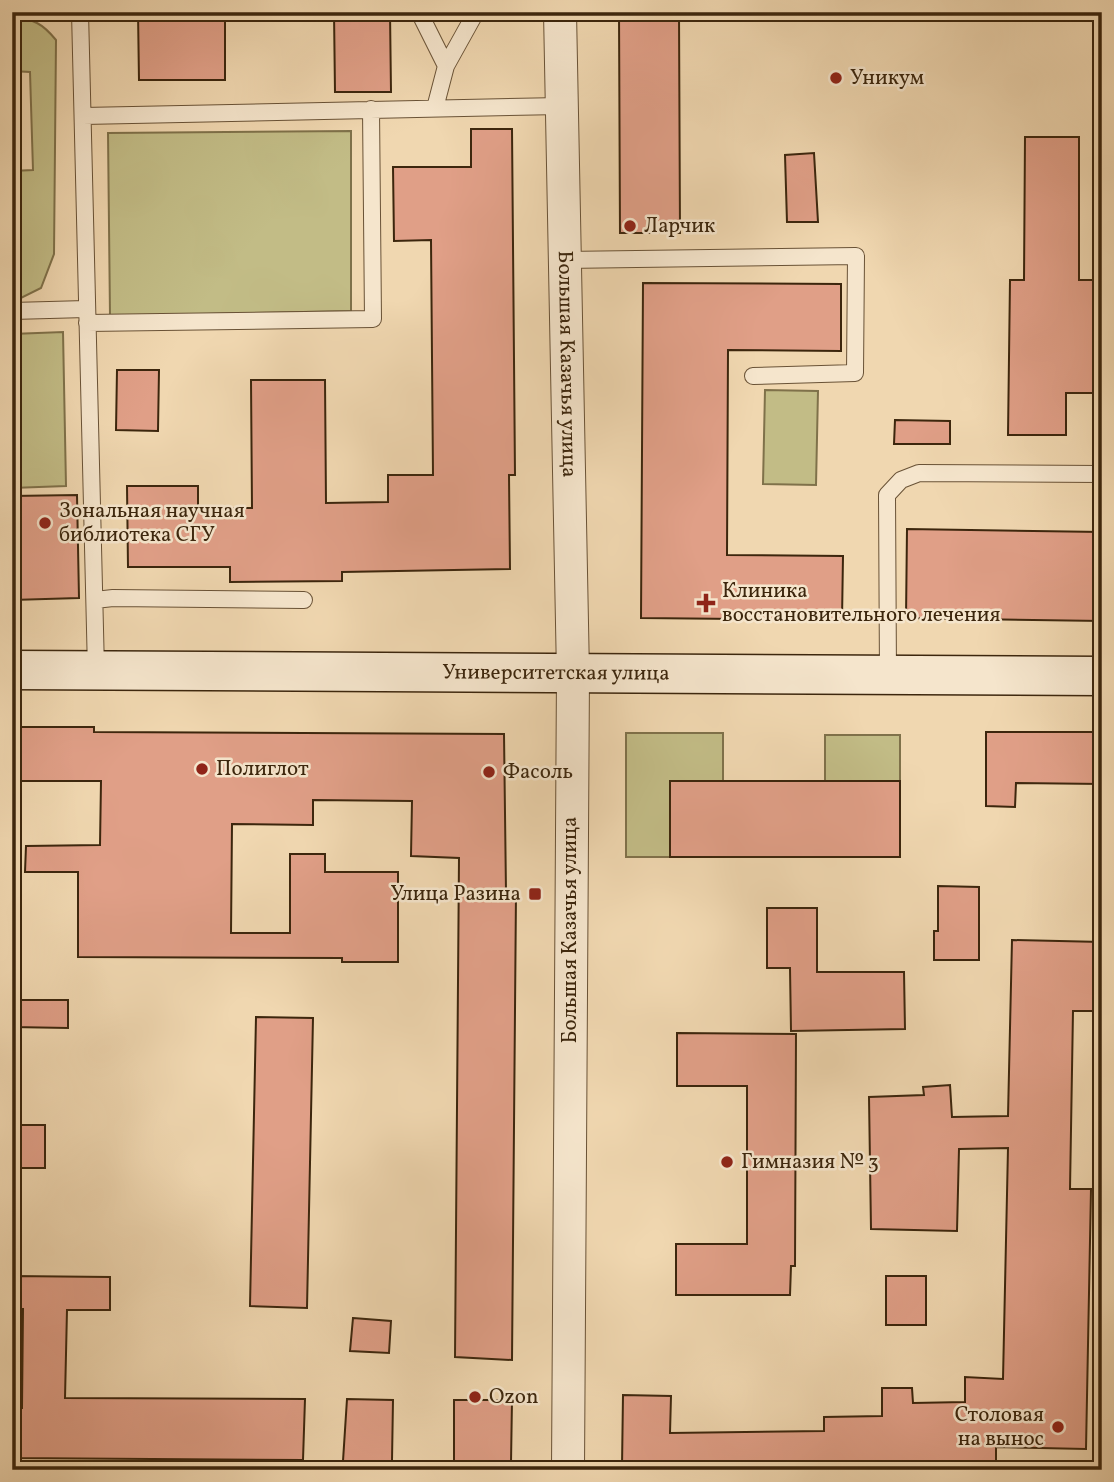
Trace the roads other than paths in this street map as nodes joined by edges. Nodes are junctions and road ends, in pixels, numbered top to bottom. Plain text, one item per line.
1 (80, 12) edge
2 (419, 12) edge
3 (476, 12) edge
4 (560, 12) edge
5 (446, 66) junction
6 (561, 106) junction
7 (435, 108) junction
8 (371, 110) junction
9 (83, 116) junction
10 (564, 260) junction
11 (12, 311) edge
12 (87, 316) junction
13 (753, 376) dead end
14 (1102, 474) edge
15 (94, 600) junction
16 (304, 600) dead end
17 (12, 670) edge
18 (96, 670) junction
19 (573, 674) junction
20 (888, 676) junction
21 (1102, 676) edge
22 (568, 1470) edge

1 - 9 lane
2 - 5 lane
3 - 5 lane
4 - 6 street, Большая Казачья улица
5 - 7 lane
6 - 7 lane
6 - 10 street, Большая Казачья улица
7 - 8 lane
8 - 9 lane
8 - 12 lane
9 - 12 lane
10 - 13 lane
10 - 19 street, Большая Казачья улица
11 - 12 lane
12 - 15 lane
14 - 20 lane
15 - 16 lane
15 - 18 lane
17 - 18 main road, Университетская улица
18 - 19 main road, Университетская улица
19 - 20 main road, Университетская улица
19 - 22 street, Большая Казачья улица
20 - 21 main road, Университетская улица

